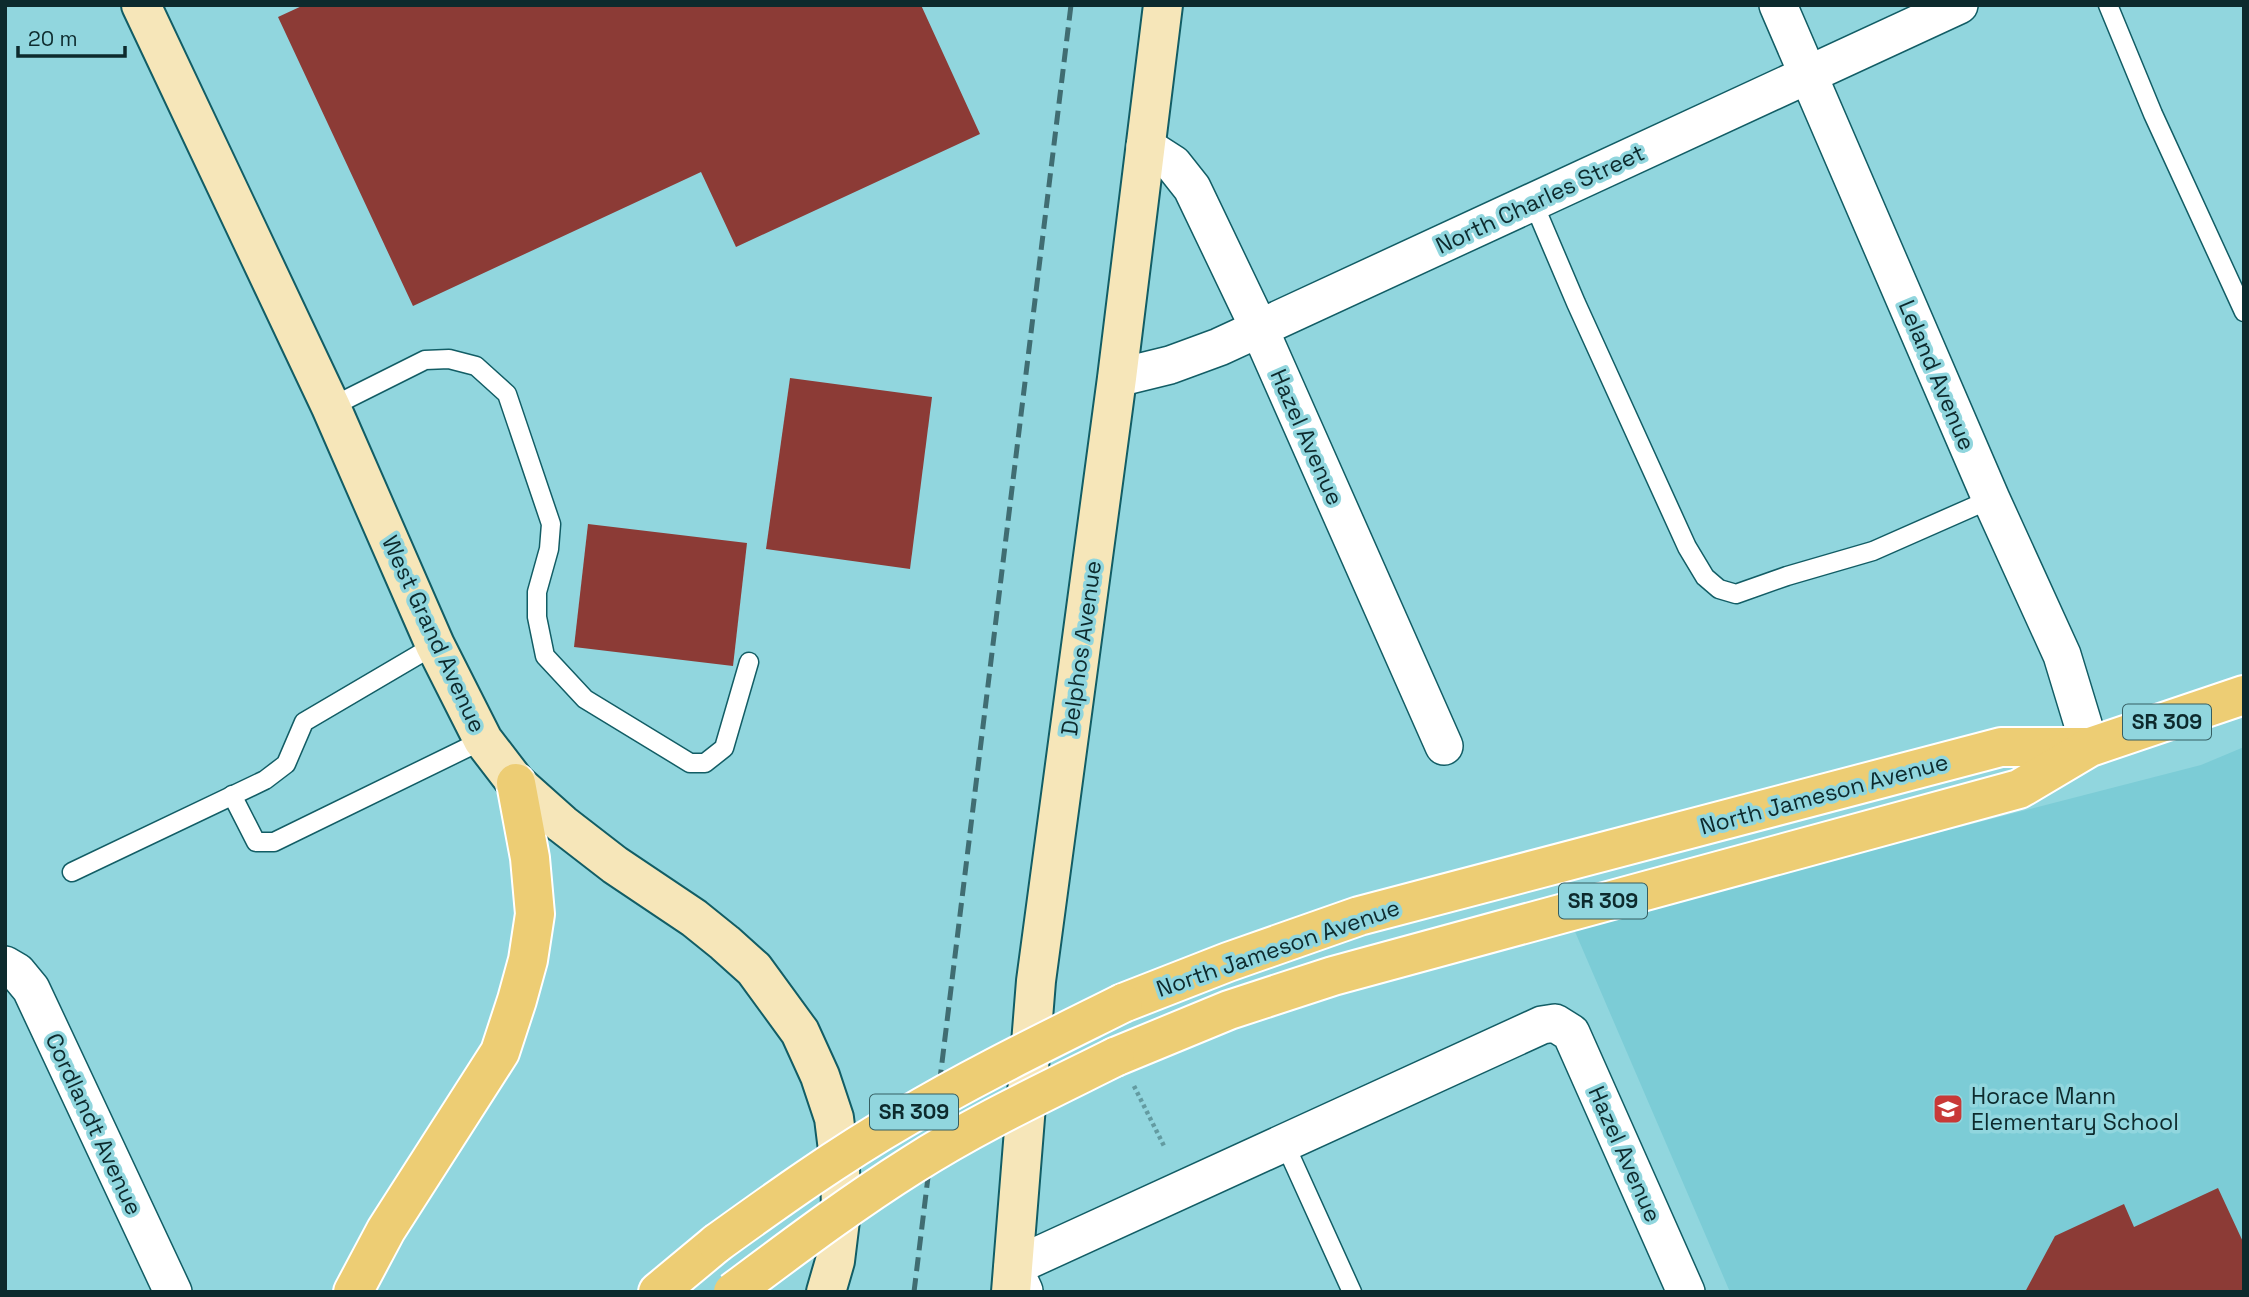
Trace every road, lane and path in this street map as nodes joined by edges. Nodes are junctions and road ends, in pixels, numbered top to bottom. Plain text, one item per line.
1 (141, 5) edge
2 (1163, 5) edge
3 (1777, 5) edge
4 (1959, 5) edge
5 (2108, 5) edge
6 (1808, 75) junction
7 (1144, 146) junction
8 (1533, 202) junction
9 (2244, 312) edge
10 (1259, 328) junction
11 (1117, 378) junction
12 (331, 407) junction
13 (1991, 499) junction
14 (435, 645) junction
15 (749, 662) dead end
16 (2244, 695) edge
17 (483, 740) junction
18 (1444, 746) dead end
19 (2090, 747) junction
20 (516, 783) junction
21 (232, 796) junction
22 (72, 872) dead end
23 (5, 965) edge
24 (1120, 1073) junction
25 (1284, 1142) junction
26 (1165, 1148) dead end
27 (1016, 1283) edge
28 (173, 1292) edge
29 (353, 1292) edge
30 (658, 1292) edge
31 (733, 1292) edge
32 (826, 1292) edge
33 (1352, 1292) edge
34 (1686, 1292) edge

1 - 12 street, West Grand Avenue
2 - 7 street, Delphos Avenue
3 - 6 street, Leland Avenue
4 - 6 street, North Charles Street
5 - 9 lane
6 - 8 street, North Charles Street
6 - 13 street, Leland Avenue
7 - 10 street, Hazel Avenue
7 - 11 street, Delphos Avenue
8 - 10 street, North Charles Street
8 - 13 lane
10 - 11 street, North Charles Street
10 - 18 street, Hazel Avenue
11 - 27 street, Delphos Avenue
12 - 14 street, West Grand Avenue
12 - 15 lane
13 - 19 street, Leland Avenue
14 - 17 street, West Grand Avenue
14 - 21 lane
16 - 19 main road, North Jameson Avenue / SR 309
17 - 20 street, West Grand Avenue
17 - 21 lane
19 - 24 main road, North Jameson Avenue / SR 309
19 - 30 main road, North Jameson Avenue / SR 309, bridge
20 - 29 main road
20 - 32 street, West Grand Avenue
21 - 22 lane
23 - 28 street, Cordlandt Avenue
24 - 26 path
24 - 31 main road, North Jameson Avenue / SR 309, bridge
25 - 27 street
25 - 33 lane
25 - 34 street, Hazel Avenue

